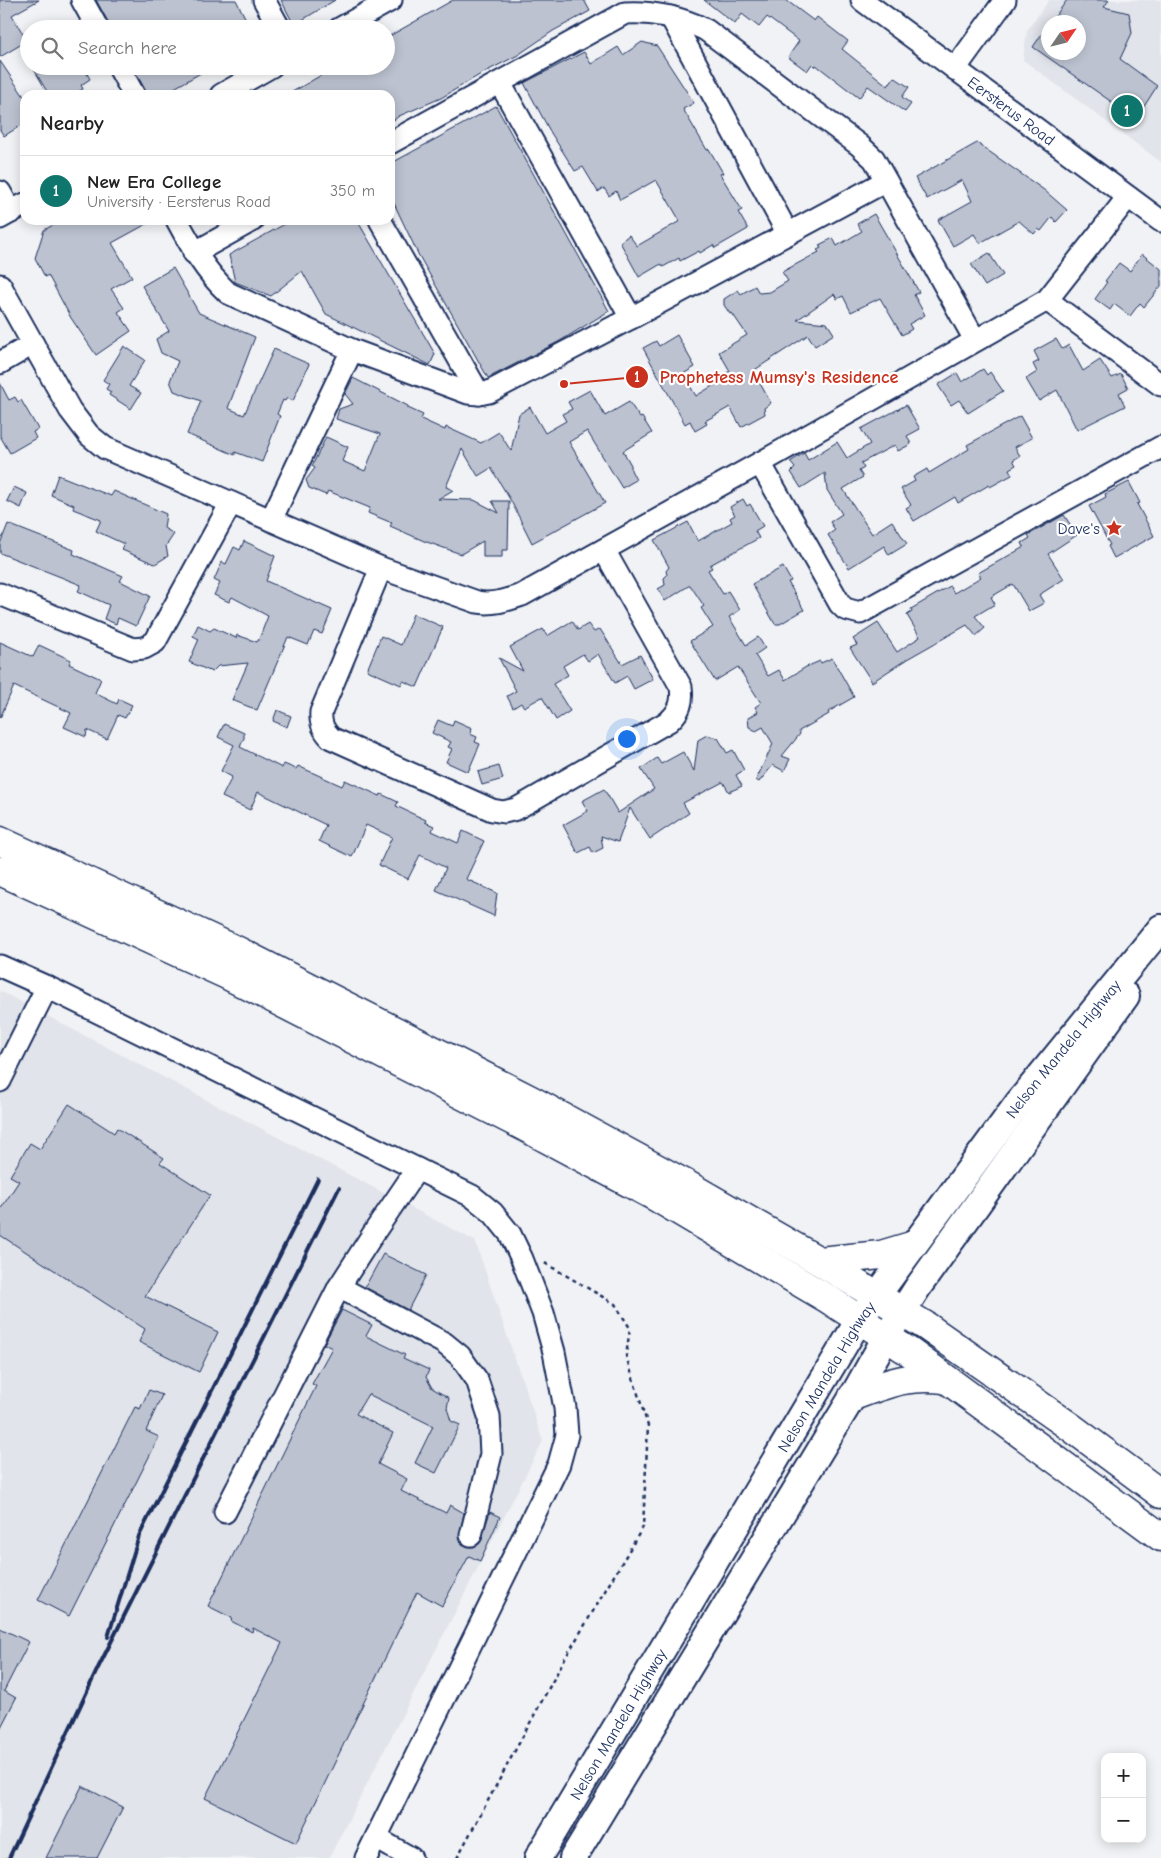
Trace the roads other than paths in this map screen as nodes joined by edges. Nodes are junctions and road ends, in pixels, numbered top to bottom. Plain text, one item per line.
1 (82, 0) edge
2 (264, 0) edge
3 (391, 0) edge
4 (862, 0) edge
5 (1005, 0) edge
6 (671, 17) junction
7 (93, 20) edge
8 (275, 20) edge
9 (355, 20) edge
10 (955, 70) junction
11 (123, 75) edge
12 (256, 75) edge
13 (500, 83) junction
14 (131, 90) edge
15 (230, 90) edge
16 (395, 140) edge
17 (886, 181) junction
18 (0, 192) edge
19 (1128, 197) junction
20 (12, 211) edge
21 (1161, 221) edge
22 (180, 225) edge
23 (244, 225) edge
24 (383, 225) edge
25 (788, 234) junction
26 (194, 253) junction
27 (0, 285) edge
28 (1047, 300) junction
29 (631, 318) junction
30 (975, 340) junction
31 (33, 344) junction
32 (352, 350) junction
33 (0, 363) edge
34 (1161, 385) edge
35 (479, 394) junction
36 (1161, 447) edge
37 (760, 463) junction
38 (231, 503) junction
39 (271, 520) junction
40 (604, 550) junction
41 (381, 568) junction
42 (0, 594) edge
43 (0, 841) edge
44 (0, 871) edge
45 (1161, 928) edge
46 (1161, 947) edge
47 (0, 966) edge
48 (47, 987) junction
49 (0, 1081) edge
50 (417, 1169) junction
51 (911, 1246) junction
52 (819, 1261) junction
53 (339, 1287) junction
54 (876, 1295) junction
55 (902, 1312) junction
56 (859, 1320) junction
57 (886, 1337) junction
58 (945, 1379) junction
59 (853, 1396) junction
60 (1161, 1494) edge
61 (225, 1512) dead end
62 (470, 1535) dead end
63 (1161, 1538) edge
64 (376, 1838) junction
65 (366, 1858) edge
66 (411, 1858) edge
67 (538, 1858) edge
68 (573, 1858) edge

1 - 7 street
2 - 8 street
3 - 9 street
4 - 10 street, Eersterus Road
5 - 10 street
6 - 13 street
6 - 17 street
6 - 25 street
10 - 19 street, Eersterus Road
11 - 14 street
12 - 15 street
13 - 16 street
13 - 29 street
17 - 25 street
17 - 30 street
18 - 20 street
19 - 21 street, Eersterus Road
19 - 28 street
22 - 26 street
23 - 26 street
24 - 35 street
25 - 29 street
26 - 32 street
27 - 31 street
28 - 30 street
28 - 34 street
29 - 35 street
30 - 37 street
31 - 33 street
31 - 38 street
32 - 35 street
32 - 39 street
36 - 37 street
37 - 40 street
38 - 39 street
38 - 42 street
39 - 41 street
40 - 41 street
40 - 41 street
43 - 52 highway
44 - 56 highway
45 - 51 main road, Nelson Mandela Highway
46 - 55 main road, Nelson Mandela Highway
47 - 48 street
48 - 49 street
48 - 50 street
50 - 53 street
50 - 64 street
51 - 52 highway
51 - 54 main road, Nelson Mandela Highway
52 - 54 highway
53 - 61 street
53 - 62 street
54 - 55 highway
54 - 56 main road, Nelson Mandela Highway
55 - 57 main road, Nelson Mandela Highway
55 - 60 highway
56 - 57 highway
56 - 67 main road, Nelson Mandela Highway
57 - 58 highway
57 - 59 main road, Nelson Mandela Highway
58 - 59 highway
58 - 63 highway
59 - 68 main road, Nelson Mandela Highway
64 - 65 street
64 - 66 street

